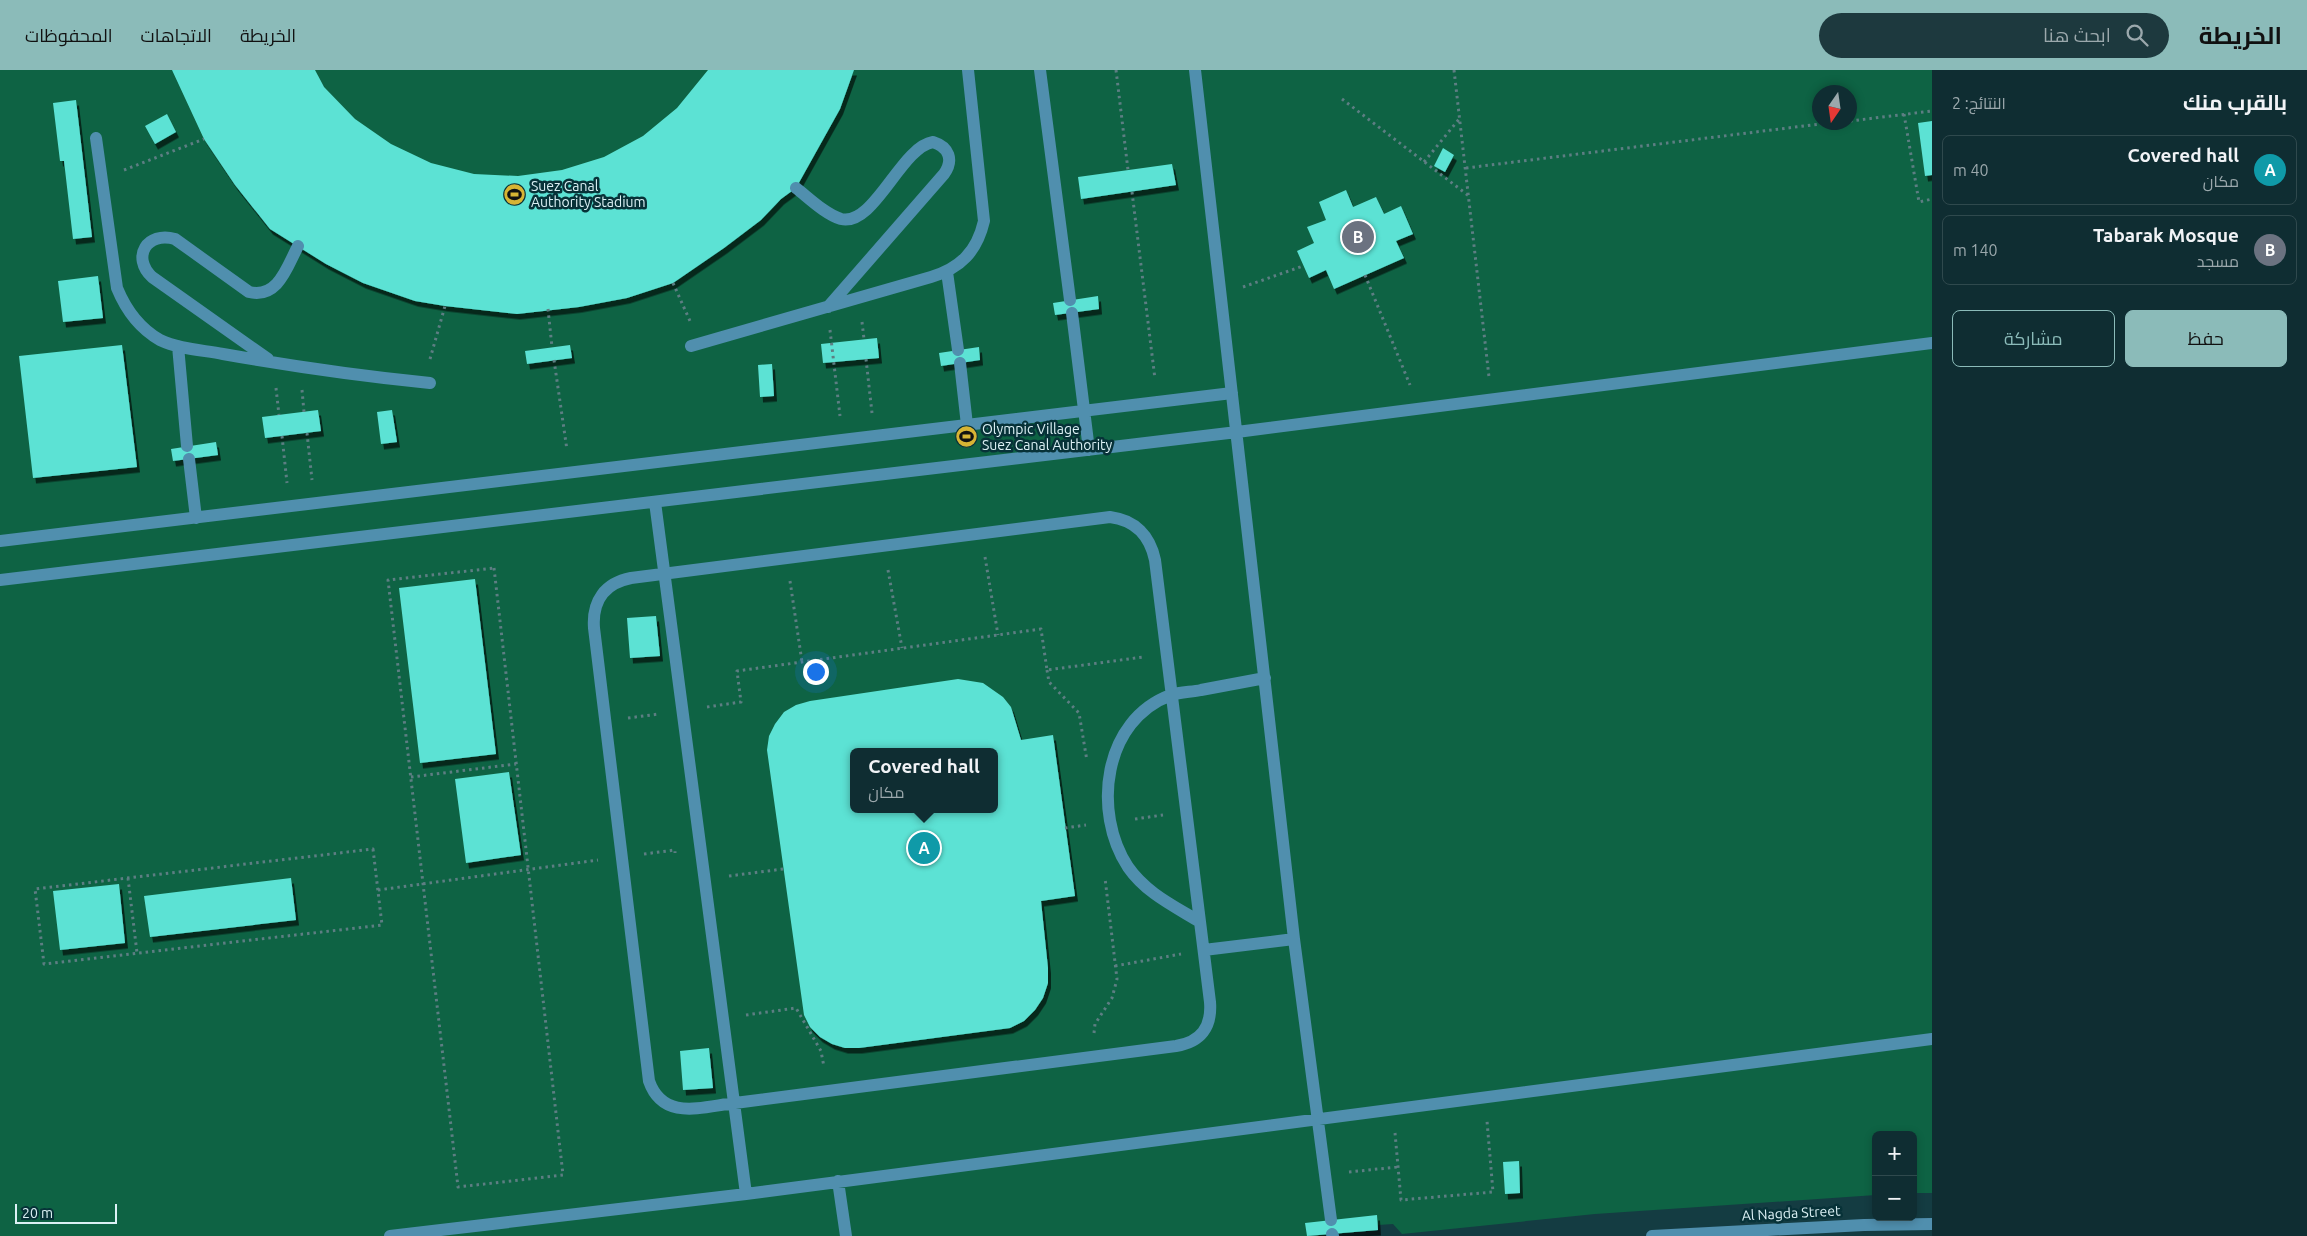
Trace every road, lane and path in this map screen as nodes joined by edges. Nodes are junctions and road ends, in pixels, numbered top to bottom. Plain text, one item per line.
1 (968, 70) edge
2 (1040, 70) edge
3 (1116, 70) edge
4 (1195, 70) edge
5 (1454, 70) edge
6 (1342, 99) dead end
7 (1932, 111) edge
8 (1904, 114) junction
9 (1460, 118) junction
10 (1857, 120) edge
11 (1812, 125) edge
12 (96, 138) dead end
13 (204, 139) dead end
14 (1424, 162) junction
15 (133, 167) dead end
16 (1466, 168) junction
17 (1128, 170) dead end
18 (796, 188) dead end
19 (1132, 192) dead end
20 (1470, 196) junction
21 (1932, 200) edge
22 (298, 246) dead end
23 (1303, 266) dead end
24 (947, 272) junction
25 (1365, 275) dead end
26 (673, 282) dead end
27 (1221, 294) junction
28 (1070, 300) dead end
29 (445, 306) dead end
30 (828, 307) junction
31 (686, 308) dead end
32 (548, 309) dead end
33 (1072, 313) dead end
34 (832, 343) dead end
35 (1932, 344) edge
36 (178, 346) junction
37 (692, 346) dead end
38 (552, 347) dead end
39 (958, 350) dead end
40 (866, 359) dead end
41 (554, 360) dead end
42 (272, 362) junction
43 (960, 363) dead end
44 (427, 368) dead end
45 (430, 382) dead end
46 (1232, 394) junction
47 (1492, 400) junction
48 (1158, 402) junction
49 (1420, 409) junction
50 (1084, 411) junction
51 (967, 425) junction
52 (1236, 432) junction
53 (307, 433) dead end
54 (282, 436) dead end
55 (875, 436) junction
56 (843, 440) junction
57 (187, 446) dead end
58 (1089, 450) junction
59 (189, 459) dead end
60 (570, 473) junction
61 (654, 502) junction
62 (314, 503) junction
63 (290, 506) junction
64 (196, 518) junction
65 (981, 533) junction
66 (0, 541) edge
67 (884, 546) junction
68 (787, 558) junction
69 (664, 574) junction
70 (0, 580) edge
71 (998, 635) junction
72 (902, 648) junction
73 (1166, 654) junction
74 (802, 662) junction
75 (1265, 678) junction
76 (1171, 696) junction
77 (682, 710) junction
78 (605, 721) junction
79 (516, 764) junction
80 (411, 777) junction
81 (622, 857) junction
82 (676, 858) dead end
83 (783, 869) dead end
84 (528, 870) junction
85 (128, 878) junction
86 (705, 879) junction
87 (423, 884) junction
88 (378, 890) junction
89 (1200, 922) junction
90 (1294, 939) junction
91 (1204, 950) junction
92 (137, 953) junction
93 (1115, 966) dead end
94 (723, 1018) junction
95 (1932, 1039) edge
96 (828, 1091) junction
97 (1485, 1098) junction
98 (734, 1103) junction
99 (1393, 1111) junction
100 (1317, 1118) junction
101 (1398, 1167) junction
102 (1324, 1175) junction
103 (838, 1180) junction
104 (746, 1194) junction
105 (1331, 1220) dead end
106 (1932, 1224) edge
107 (390, 1236) edge
108 (846, 1236) edge
109 (1652, 1236) edge

1 - 24 street
2 - 28 street
3 - 17 path
4 - 27 street
5 - 9 path
6 - 14 path
7 - 8 path
8 - 10 path
8 - 21 path
9 - 14 path
9 - 16 path
11 - 16 path
12 - 36 street
13 - 15 path
14 - 20 path
16 - 20 path
18 - 30 street
19 - 48 path
20 - 47 path
22 - 42 street
23 - 27 path
24 - 30 street
24 - 39 street
25 - 49 path
26 - 31 path
27 - 46 street
29 - 44 path
30 - 37 street
32 - 38 path
33 - 50 street
34 - 56 path
35 - 47 street
36 - 42 street
36 - 57 street
40 - 55 path
41 - 60 path
42 - 45 street
43 - 51 street
46 - 48 street
46 - 52 street
47 - 49 street
48 - 50 street
49 - 52 street
50 - 51 street
50 - 58 street
51 - 55 street
52 - 58 street
52 - 75 street
53 - 62 path
54 - 63 path
55 - 56 street
56 - 60 street
58 - 61 street
59 - 64 street
60 - 62 street
61 - 69 street
61 - 70 street
62 - 63 street
63 - 64 street
64 - 66 street
65 - 67 street
65 - 71 path
65 - 73 street
67 - 68 street
67 - 72 path
68 - 69 street
68 - 74 path
69 - 77 street
69 - 78 street
71 - 72 path
71 - 73 path
72 - 74 path
73 - 76 street
74 - 77 path
75 - 76 street
75 - 90 street
76 - 89 street
76 - 89 street
77 - 78 path
77 - 86 street
78 - 81 street
79 - 80 path
79 - 80 path
79 - 84 path
80 - 87 path
81 - 82 path
81 - 84 path
81 - 98 street
83 - 86 path
84 - 87 path
84 - 87 path
85 - 88 path
85 - 92 path
85 - 92 path
86 - 94 street
87 - 88 path
88 - 92 path
89 - 91 street
90 - 91 street
90 - 100 street
91 - 93 path
91 - 96 street
94 - 96 path
94 - 98 street
95 - 97 street
96 - 98 street
97 - 99 street
97 - 101 path
98 - 104 street
99 - 100 street
99 - 101 path
100 - 102 street
100 - 103 street
101 - 102 path
102 - 105 street
103 - 104 street
103 - 108 street
104 - 107 street
106 - 109 street, Al Nagda Street

